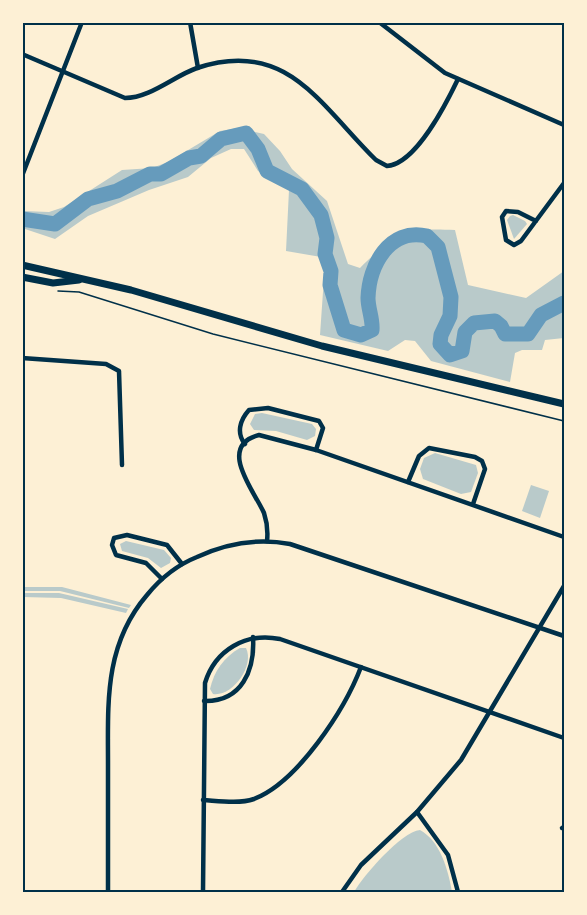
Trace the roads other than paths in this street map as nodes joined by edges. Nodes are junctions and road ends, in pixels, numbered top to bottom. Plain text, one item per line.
1 (82, 22) edge
2 (190, 22) edge
3 (379, 22) edge
4 (22, 54) edge
5 (198, 68) junction
6 (64, 73) junction
7 (458, 79) junction
8 (564, 125) edge
9 (22, 176) edge
10 (564, 183) edge
11 (536, 222) junction
12 (22, 265) edge
13 (22, 277) edge
14 (84, 279) junction
15 (22, 358) edge
16 (564, 404) edge
17 (245, 444) junction
18 (316, 450) junction
19 (122, 465) dead end
20 (408, 482) junction
21 (473, 504) junction
22 (564, 537) edge
23 (267, 541) junction
24 (182, 564) junction
25 (162, 579) junction
26 (564, 586) edge
27 (540, 627) junction
28 (564, 636) edge
29 (253, 637) junction
30 (361, 667) junction
31 (204, 701) junction
32 (491, 712) junction
33 (564, 738) edge
34 (203, 800) junction
35 (417, 812) junction
36 (108, 892) edge
37 (203, 892) edge
38 (342, 892) edge
39 (458, 892) edge

1 - 6 street
2 - 5 street
3 - 7 street
4 - 6 street
5 - 6 street
5 - 7 street
6 - 9 street
7 - 8 street
10 - 11 street
11 - 11 street
12 - 14 main road
13 - 14 main road
14 - 16 main road
15 - 19 street
17 - 18 street
17 - 18 street
17 - 23 street
18 - 20 street
20 - 21 street
20 - 21 street
21 - 22 street
23 - 24 street
23 - 27 street
24 - 25 street
24 - 25 street
25 - 36 street
26 - 27 street
27 - 28 street
27 - 32 street
29 - 30 street
29 - 31 street
29 - 31 street
30 - 32 street
30 - 34 street
31 - 34 street
32 - 33 street
32 - 35 street
34 - 37 street
35 - 38 street
35 - 39 street

